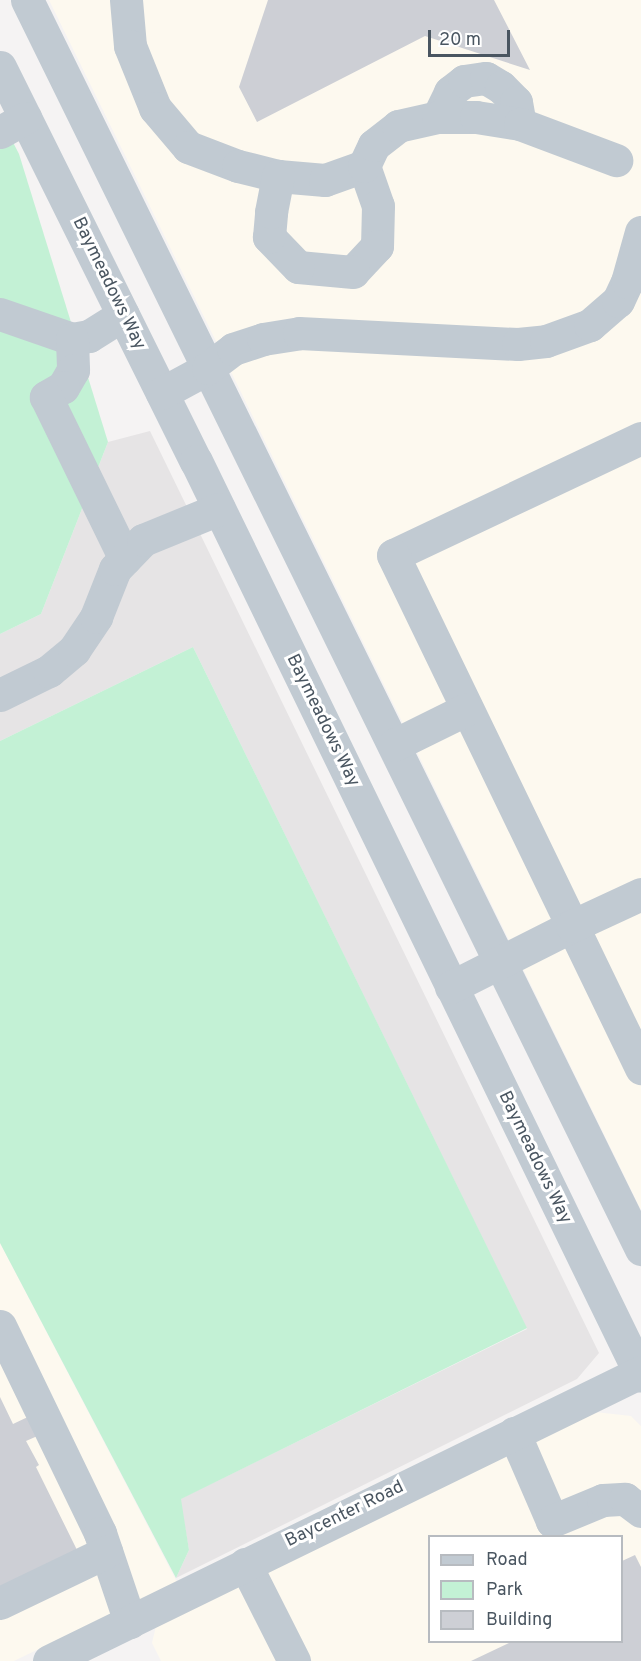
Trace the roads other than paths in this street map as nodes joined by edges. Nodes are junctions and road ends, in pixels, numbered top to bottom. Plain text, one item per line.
1 (27, 0) edge
2 (126, 0) edge
3 (0, 67) edge
4 (13, 125) edge
5 (616, 160) dead end
6 (364, 166) junction
7 (278, 176) junction
8 (641, 232) edge
9 (0, 314) edge
10 (123, 315) junction
11 (72, 339) junction
12 (208, 368) junction
13 (162, 393) junction
14 (641, 438) edge
15 (219, 509) junction
16 (125, 559) junction
17 (0, 695) edge
18 (467, 709) junction
19 (394, 746) junction
20 (641, 894) edge
21 (572, 926) junction
22 (498, 963) junction
23 (451, 987) junction
24 (641, 1068) edge
25 (641, 1249) edge
26 (0, 1326) edge
27 (640, 1373) edge
28 (514, 1433) junction
29 (641, 1511) edge
30 (106, 1552) junction
31 (245, 1564) junction
32 (0, 1603) edge
33 (130, 1622) junction
34 (49, 1661) edge
35 (294, 1661) edge

1 - 12 street
2 - 7 street
3 - 4 street, Baymeadows Way
4 - 10 street, Baymeadows Way
5 - 6 street
6 - 7 street
6 - 7 street
8 - 12 street
9 - 11 street
10 - 11 street
10 - 13 street, Baymeadows Way
11 - 16 street
12 - 13 street
12 - 19 street
13 - 15 street, Baymeadows Way
14 - 18 street
15 - 16 street
15 - 23 street, Baymeadows Way
16 - 17 street
18 - 19 street
18 - 21 street
19 - 22 street
20 - 21 street
21 - 22 street
21 - 24 street
22 - 23 street
22 - 25 street
23 - 27 street, Baymeadows Way
26 - 30 street
27 - 28 street, Baycenter Road
28 - 29 street
28 - 31 street, Baycenter Road
30 - 32 street
30 - 33 street
31 - 33 street, Baycenter Road
31 - 35 street
33 - 34 street, Baycenter Road

